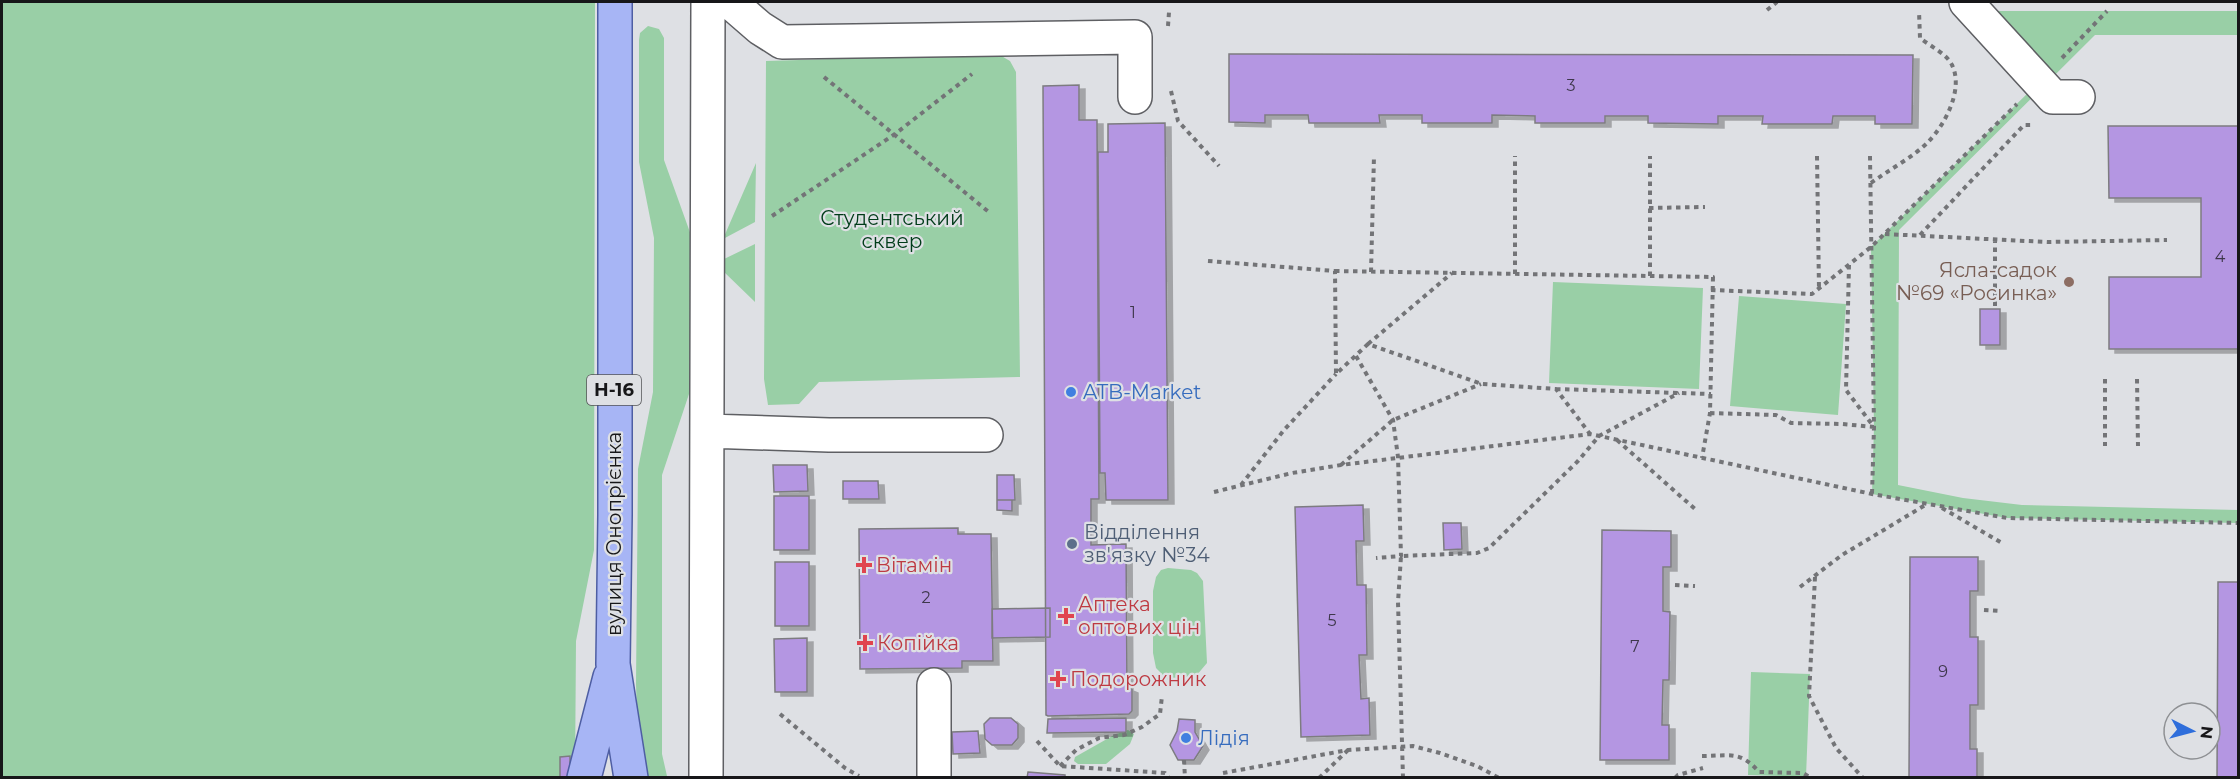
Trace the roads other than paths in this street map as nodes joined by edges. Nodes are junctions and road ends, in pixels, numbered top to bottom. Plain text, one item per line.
1 (615, 2) edge
2 (708, 2) edge
3 (730, 2) edge
4 (1966, 2) edge
5 (2078, 97) dead end
6 (1135, 98) dead end
7 (707, 431) junction
8 (986, 435) dead end
9 (613, 664) junction
10 (934, 685) dead end
11 (584, 777) edge
12 (631, 777) edge
13 (706, 777) edge
14 (934, 777) edge

1 - 9 main road, вулиця Онопрієнка / Н-16
2 - 7 lane
3 - 6 lane
4 - 5 lane
7 - 8 lane
7 - 13 lane
9 - 11 main road
9 - 12 main road, вулиця Онопрієнка / Н-16
10 - 14 lane

